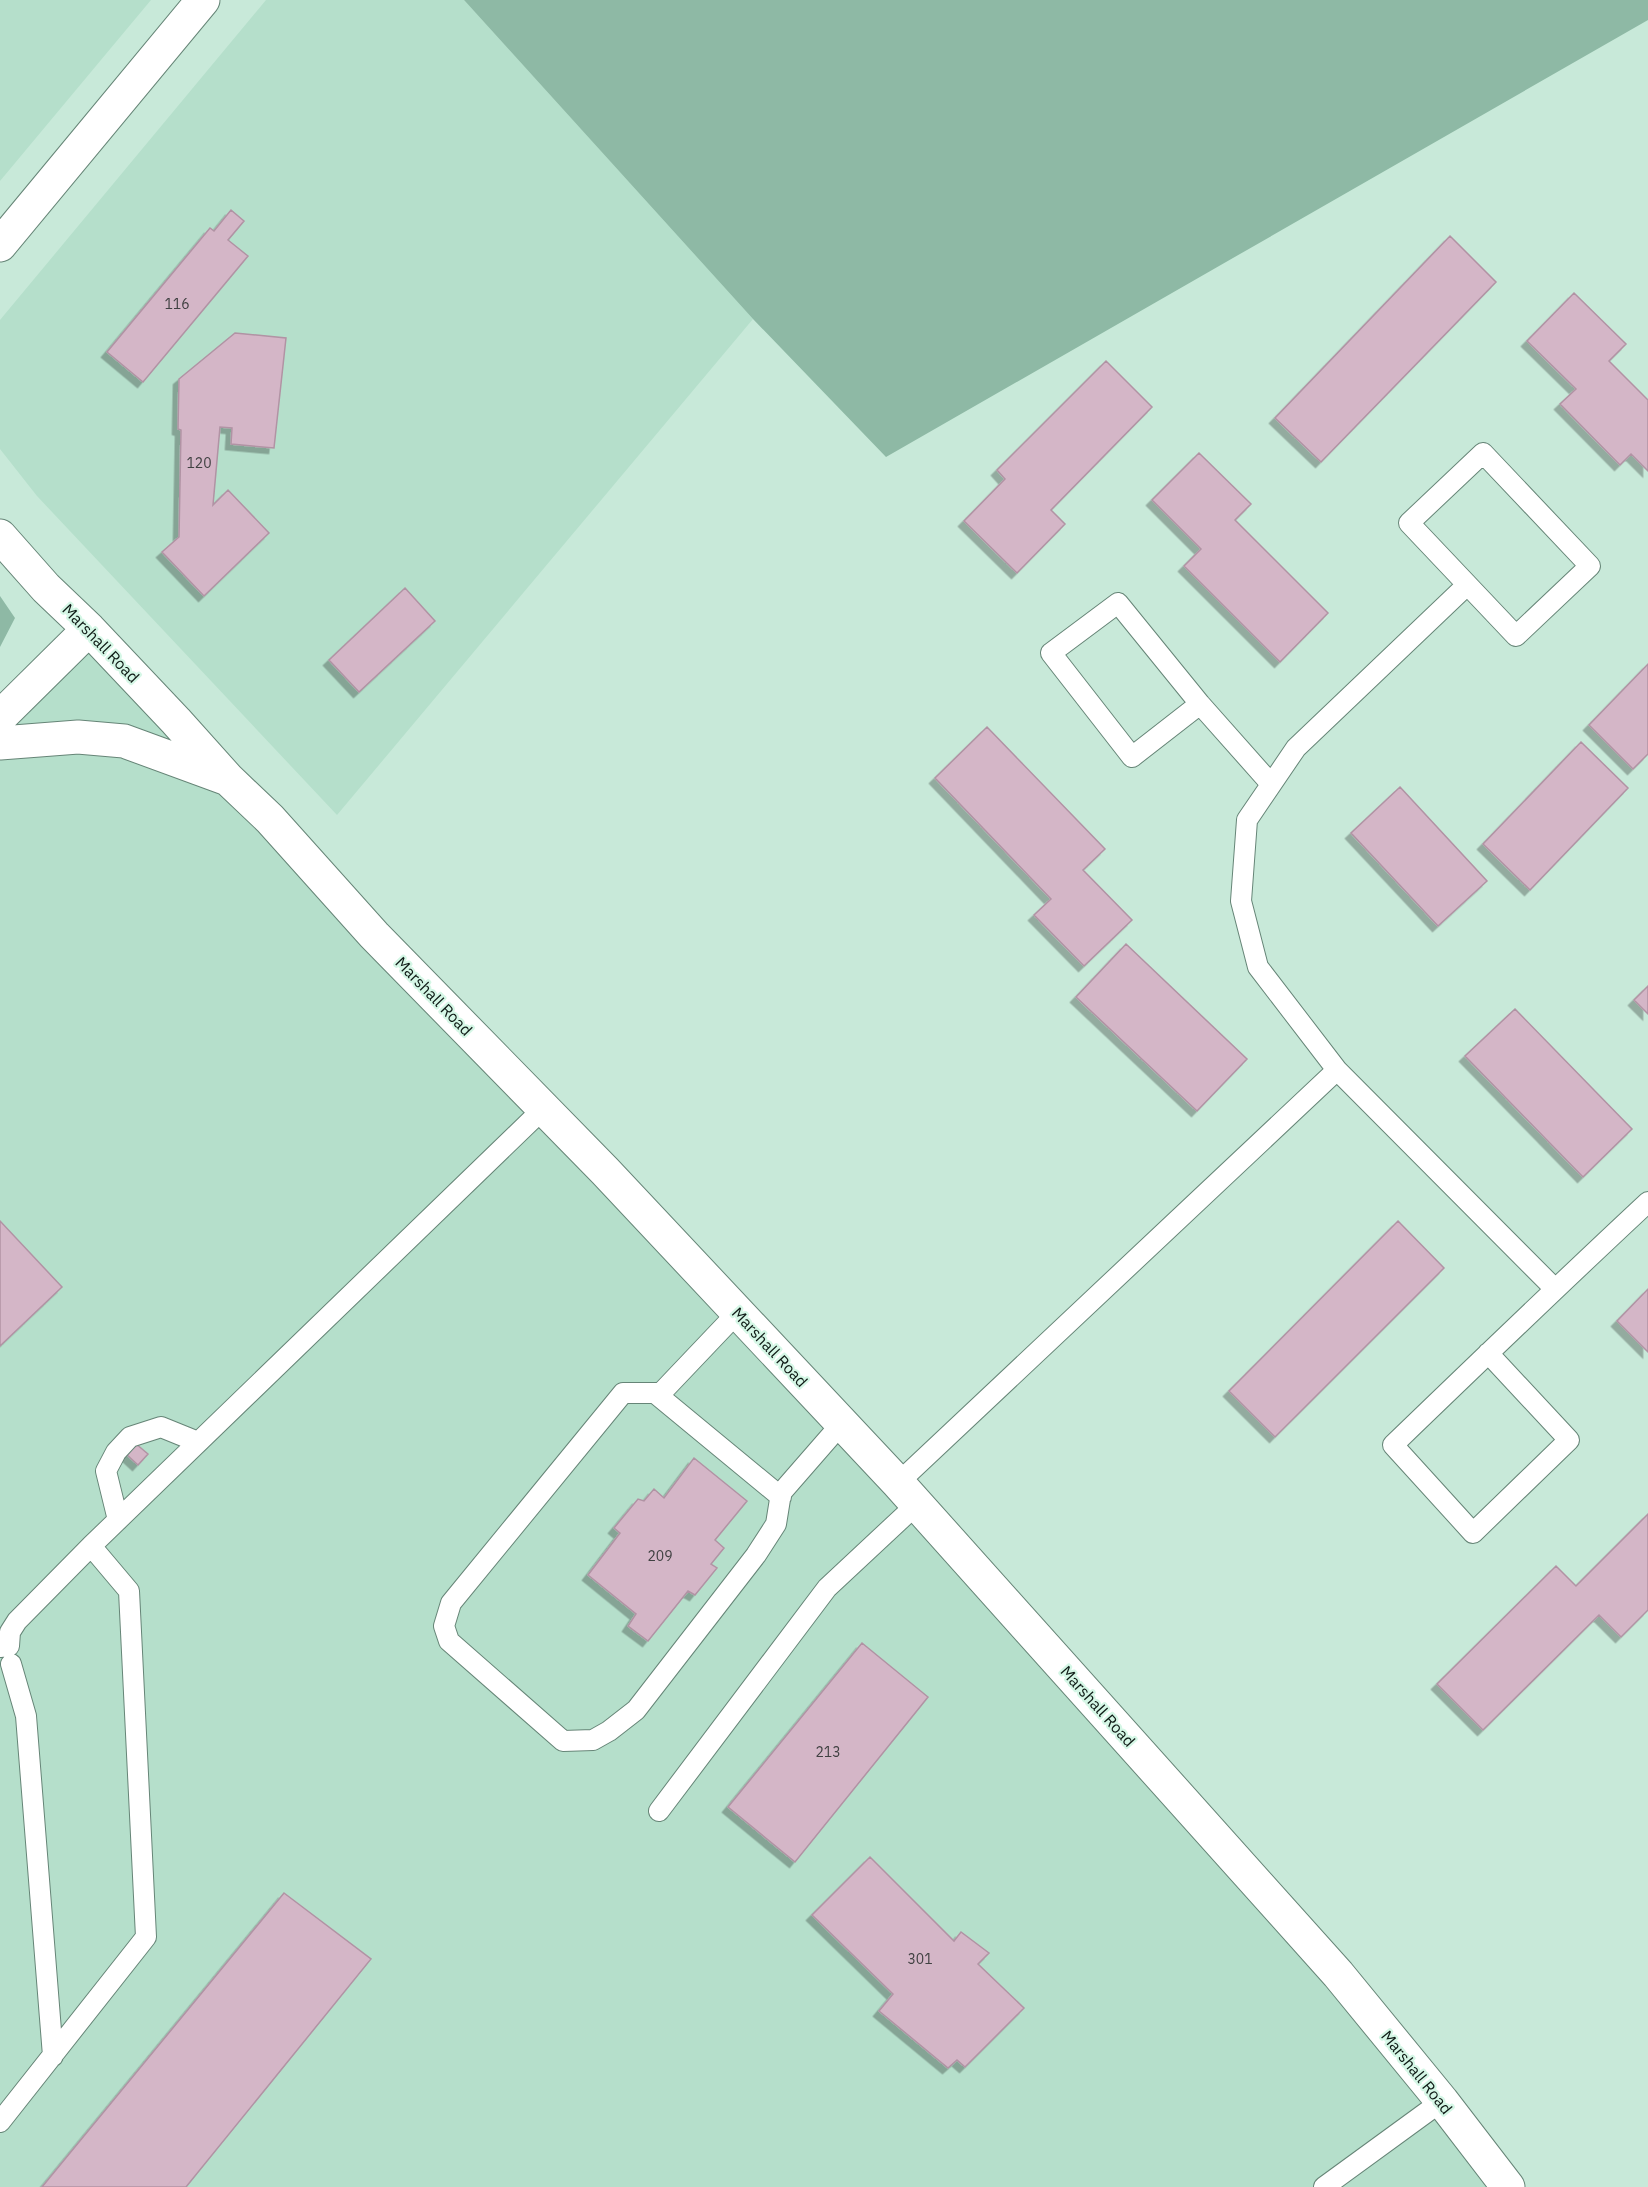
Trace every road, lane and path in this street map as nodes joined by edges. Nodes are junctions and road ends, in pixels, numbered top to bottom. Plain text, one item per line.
1 (203, 0) edge
2 (0, 245) edge
3 (0, 536) edge
4 (1467, 585) junction
5 (88, 629) junction
6 (1200, 704) junction
7 (0, 717) edge
8 (0, 743) edge
9 (228, 779) junction
10 (1271, 784) junction
11 (1337, 1070) junction
12 (544, 1108) junction
13 (1648, 1202) edge
14 (1555, 1289) junction
15 (738, 1312) junction
16 (1488, 1353) junction
17 (655, 1393) junction
18 (842, 1423) junction
19 (198, 1443) junction
20 (907, 1493) junction
21 (781, 1497) junction
22 (118, 1520) junction
23 (91, 1546) junction
24 (0, 1647) edge
25 (11, 1664) dead end
26 (659, 1811) dead end
27 (52, 2056) junction
28 (1442, 2101) junction
29 (0, 2122) edge
30 (1324, 2187) edge
31 (1508, 2187) edge

1 - 2 main road
3 - 5 main road, Marshall Road
4 - 4 lane
4 - 10 lane
5 - 7 main road
5 - 9 main road, Marshall Road
6 - 6 lane
6 - 10 lane
8 - 9 main road
9 - 12 main road, Marshall Road
10 - 11 lane
11 - 14 lane
11 - 20 lane
12 - 15 main road, Marshall Road
12 - 19 lane
13 - 14 lane
14 - 16 lane
15 - 17 lane
15 - 18 main road, Marshall Road
16 - 16 lane
17 - 21 lane
17 - 21 lane
18 - 20 main road, Marshall Road
18 - 21 lane
19 - 22 lane
19 - 22 lane
20 - 26 lane
20 - 28 main road, Marshall Road
22 - 23 lane
23 - 24 lane
23 - 27 lane
25 - 27 lane
27 - 29 lane
28 - 30 lane
28 - 31 main road, Marshall Road

